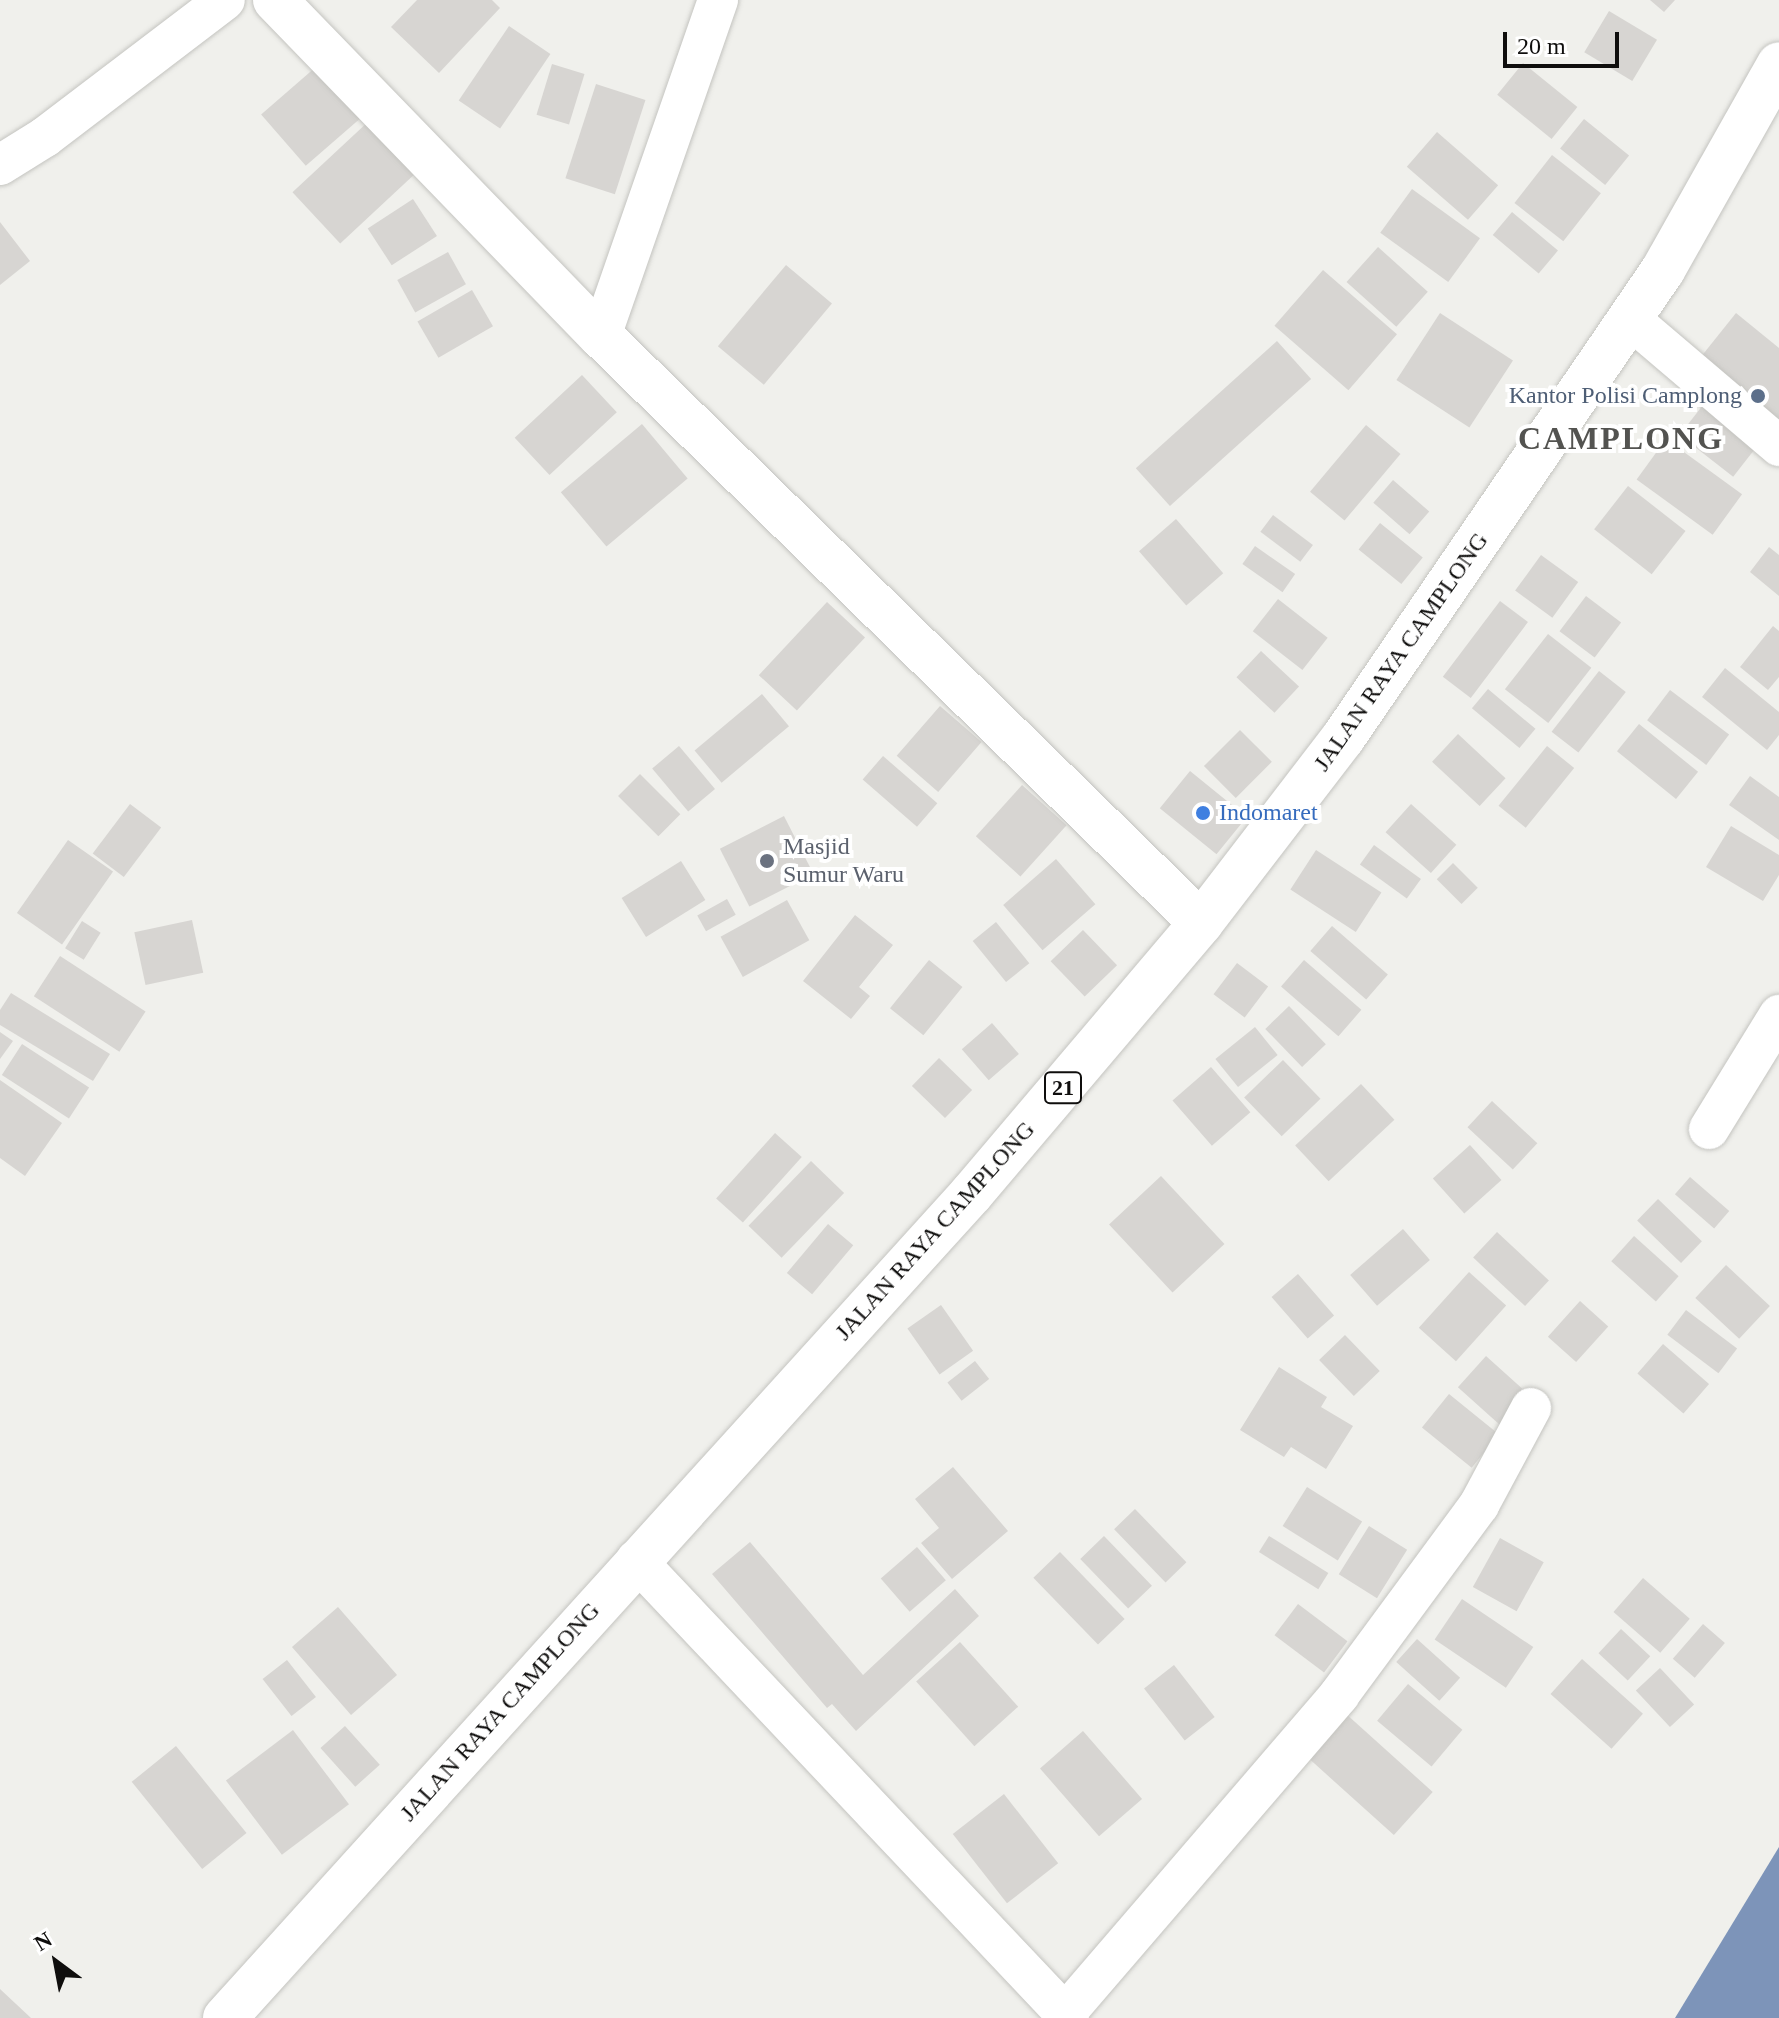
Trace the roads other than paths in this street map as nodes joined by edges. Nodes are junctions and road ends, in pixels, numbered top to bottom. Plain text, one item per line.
1 (225, 0) edge
2 (275, 0) edge
3 (718, 0) edge
4 (1779, 64) edge
5 (0, 165) edge
6 (1630, 319) junction
7 (601, 336) junction
8 (1779, 446) edge
9 (1201, 923) junction
10 (1779, 1015) edge
11 (1709, 1129) dead end
12 (1531, 1408) dead end
13 (636, 1560) junction
14 (1067, 2016) edge
15 (225, 2018) edge

1 - 5 street
2 - 7 main road
3 - 7 street
4 - 6 main road, JALAN RAYA CAMPLONG / 21
6 - 8 street
6 - 9 main road, JALAN RAYA CAMPLONG / 21
7 - 9 main road
9 - 13 main road, JALAN RAYA CAMPLONG / 21
10 - 11 street
12 - 14 street
13 - 14 street
13 - 15 main road, JALAN RAYA CAMPLONG / 21

